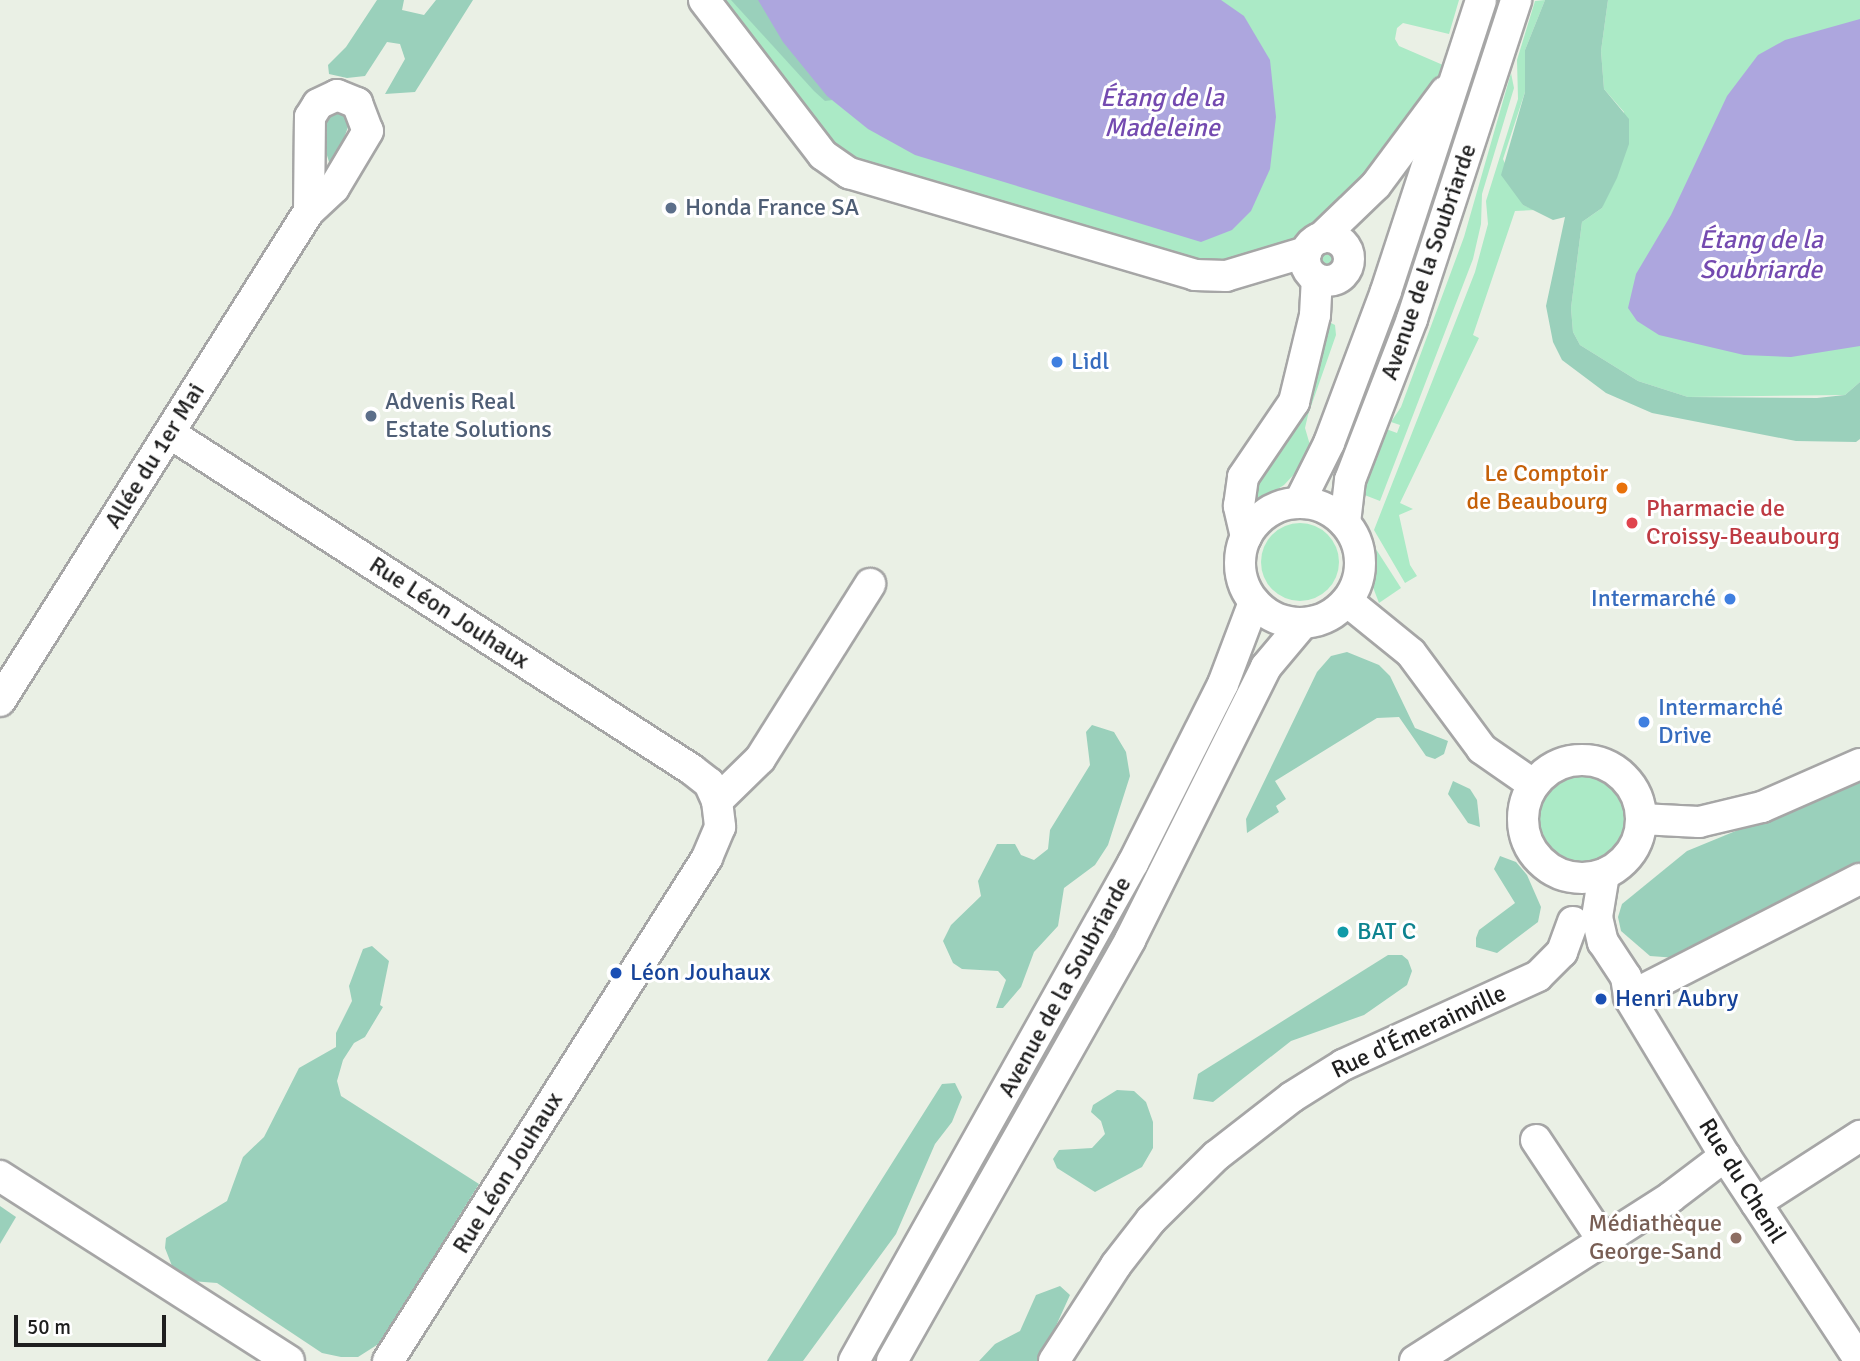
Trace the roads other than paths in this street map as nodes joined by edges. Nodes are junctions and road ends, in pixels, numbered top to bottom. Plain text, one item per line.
1 (704, 0) edge
2 (1481, 0) edge
3 (1516, 0) edge
4 (1457, 78) junction
5 (309, 211) dead end
6 (1313, 245) junction
7 (1317, 279) junction
8 (171, 434) junction
9 (1299, 503) junction
10 (1345, 523) junction
11 (1246, 537) junction
12 (870, 584) dead end
13 (1347, 601) junction
14 (1254, 602) junction
15 (1303, 623) junction
16 (0, 701) edge
17 (1860, 764) edge
18 (1534, 785) junction
19 (717, 801) junction
20 (1642, 819) junction
21 (1604, 874) junction
22 (1564, 875) junction
23 (1860, 879) edge
24 (1573, 922) junction
25 (1562, 952) junction
26 (1591, 953) junction
27 (1629, 998) junction
28 (1860, 1136) edge
29 (1536, 1140) dead end
30 (1725, 1156) junction
31 (0, 1176) edge
32 (1756, 1203) junction
33 (1603, 1241) junction
34 (289, 1361) edge
35 (388, 1361) edge
36 (854, 1361) edge
37 (892, 1361) edge
38 (1054, 1361) edge
39 (1415, 1361) edge
40 (1860, 1361) edge

1 - 6 street
2 - 4 street, Avenue de la Soubriarde
3 - 10 street, Avenue de la Soubriarde
4 - 6 street, Avenue de la Soubriarde
4 - 9 street, Avenue de la Soubriarde
5 - 8 street, Allée du 1er Mai
6 - 7 street
6 - 7 street
7 - 11 street
8 - 16 street, Allée du 1er Mai
8 - 19 street, Rue Léon Jouhaux
9 - 10 street
9 - 11 street
10 - 13 street
11 - 14 street
12 - 19 street
13 - 15 street
13 - 18 street
14 - 15 street
14 - 36 street, Avenue de la Soubriarde
15 - 37 street, Avenue de la Soubriarde
17 - 20 street
18 - 20 street
18 - 22 street
19 - 35 street, Rue Léon Jouhaux
20 - 21 street
21 - 22 street
21 - 27 street, Rue du Chenil
22 - 24 street, Rue du Chenil
23 - 27 street
24 - 25 street, Rue d'Émerainville
24 - 26 street, Rue du Chenil
25 - 26 street
25 - 38 street, Rue d'Émerainville
26 - 27 street, Rue du Chenil
27 - 30 street, Rue du Chenil
28 - 32 street
29 - 33 street
30 - 32 street, Rue du Chenil
30 - 33 street
31 - 34 street
32 - 40 street, Rue du Chenil
33 - 39 street

